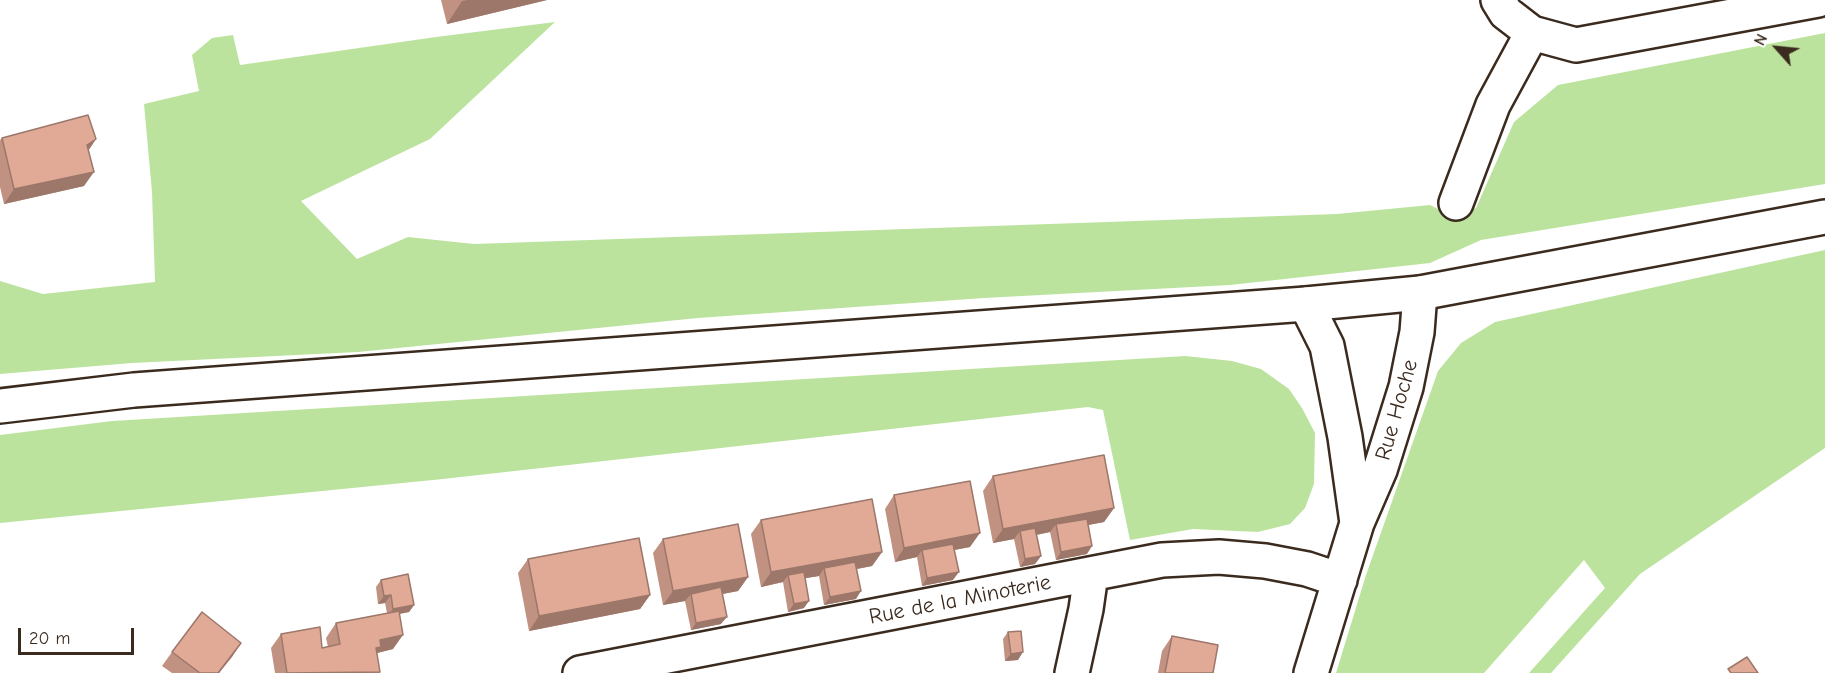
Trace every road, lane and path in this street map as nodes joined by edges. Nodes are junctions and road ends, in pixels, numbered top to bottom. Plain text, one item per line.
1 (1498, 0) edge
2 (1818, 0) edge
3 (1532, 33) junction
4 (1456, 203) dead end
5 (1825, 217) edge
6 (1419, 293) junction
7 (1306, 304) junction
8 (0, 406) edge
9 (1357, 522) junction
10 (1091, 574) junction
11 (1340, 580) junction
12 (580, 673) edge
13 (1072, 673) edge
14 (1311, 673) edge

1 - 3 street
2 - 3 street
3 - 4 street
5 - 6 street
6 - 7 street
6 - 9 street, Rue Hoche
7 - 8 street
7 - 9 street, Rue Hoche
9 - 11 street, Rue Hoche
10 - 11 street, Rue de la Minoterie
10 - 12 street, Rue de la Minoterie
10 - 13 street
11 - 14 street, Rue Hoche

